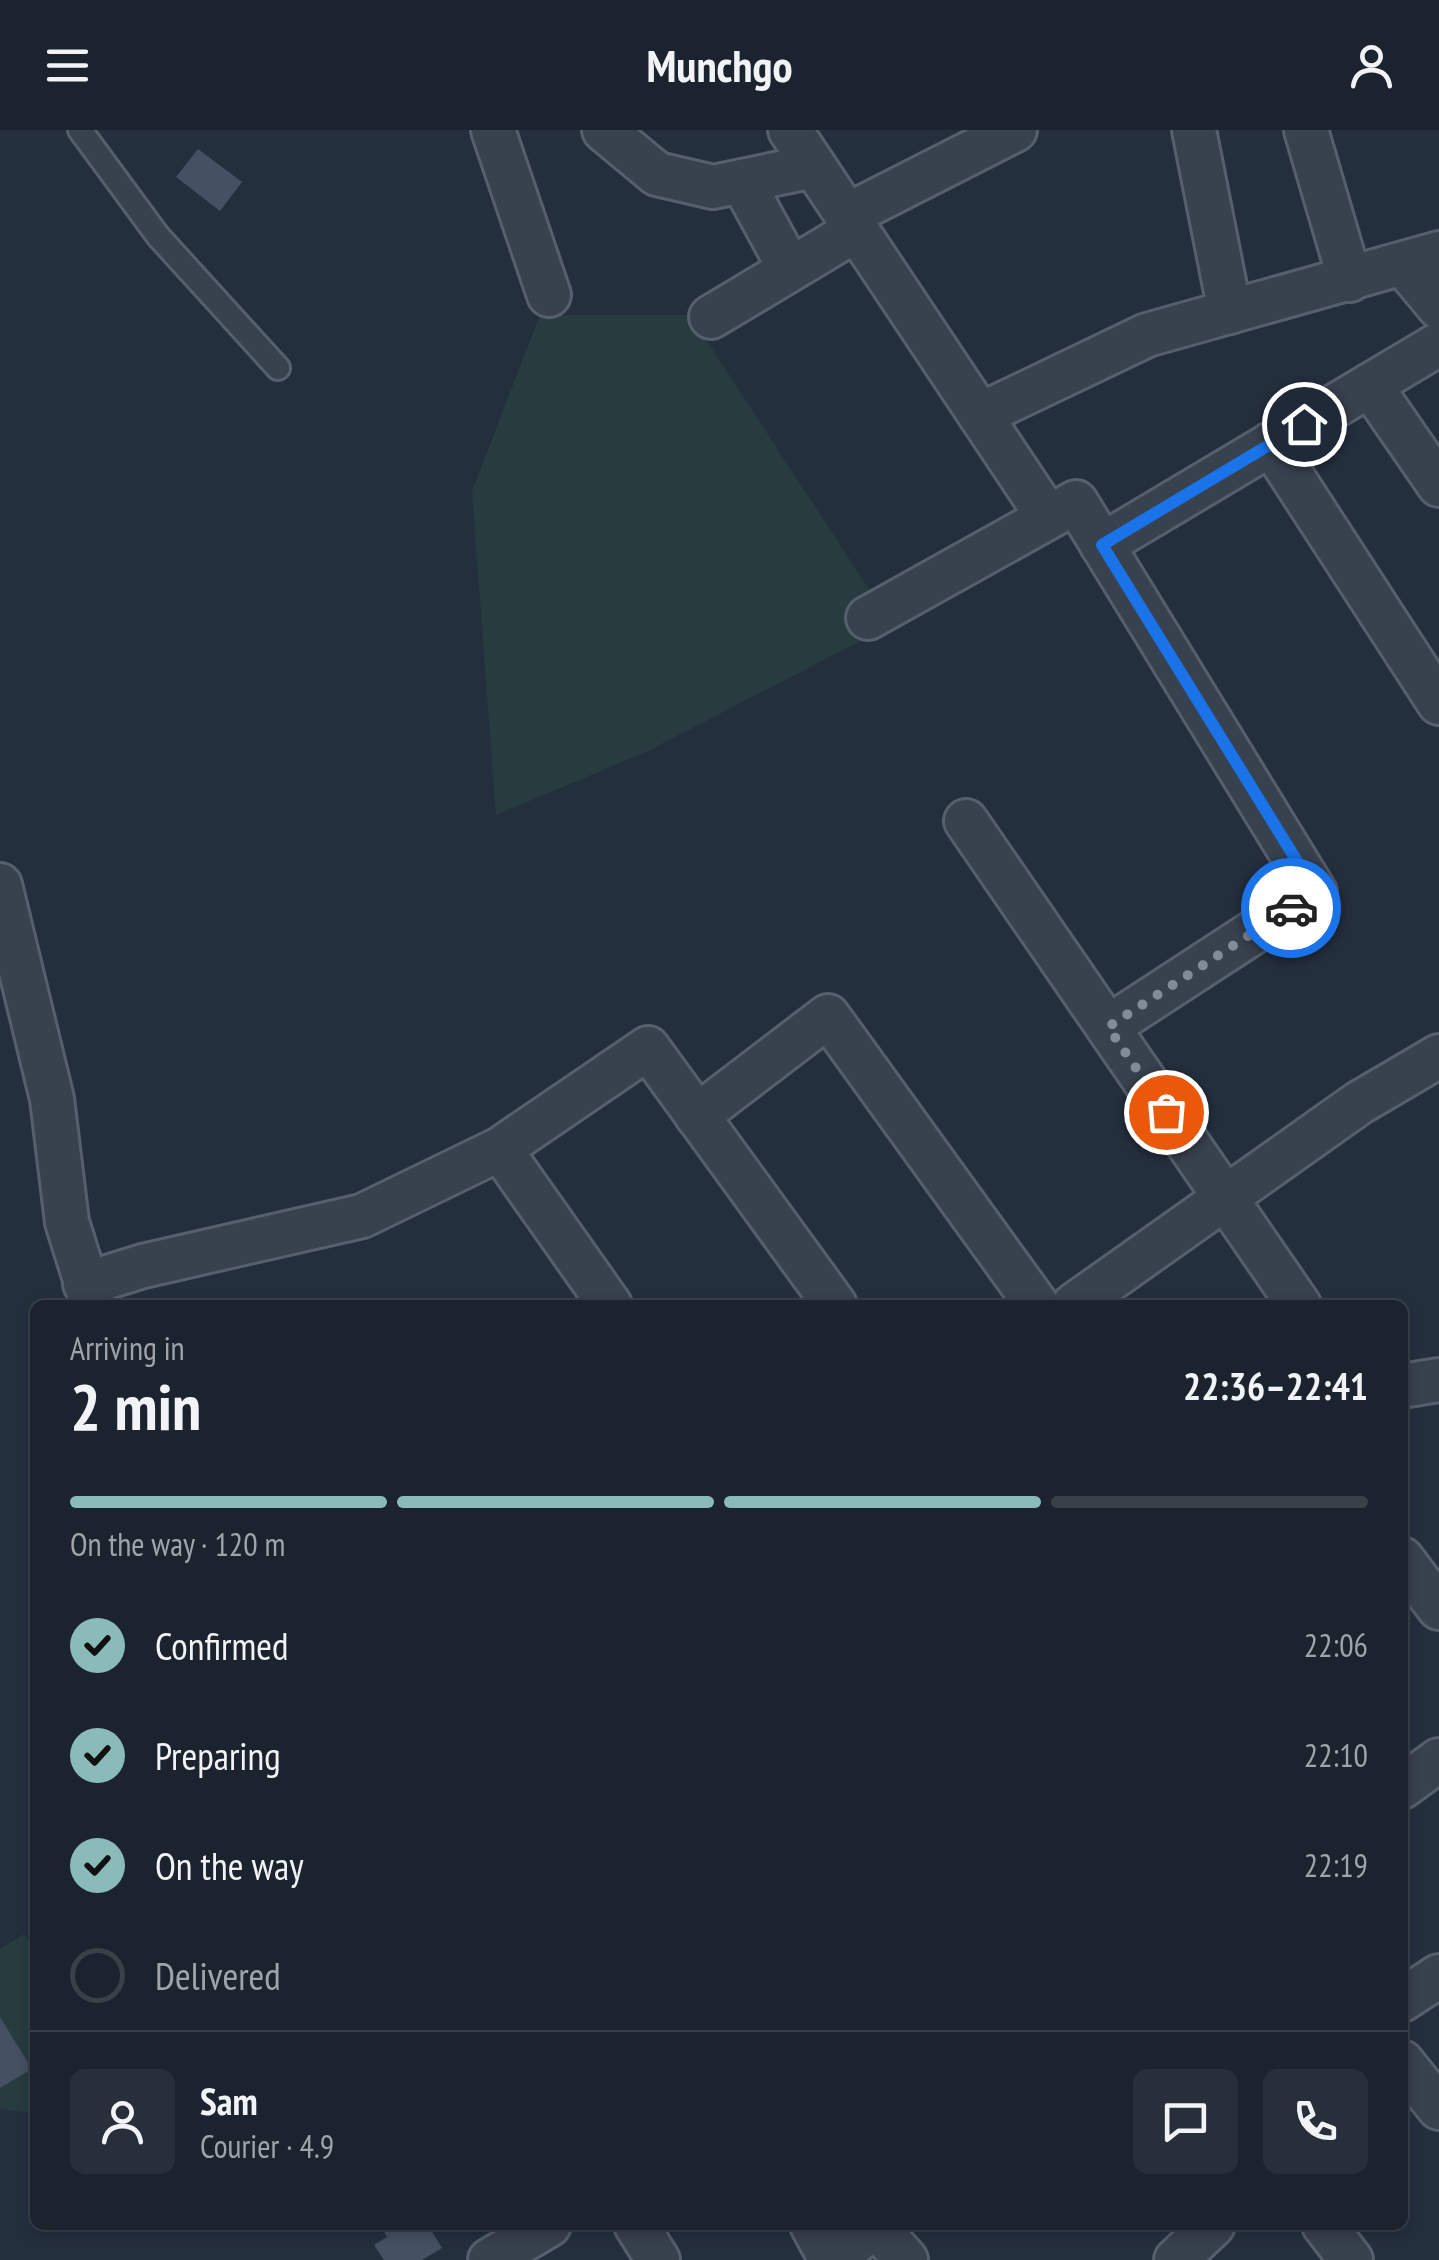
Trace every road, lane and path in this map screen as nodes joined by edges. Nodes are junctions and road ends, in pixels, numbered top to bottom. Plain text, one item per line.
1 (80, 130) edge
2 (493, 130) edge
3 (604, 130) edge
4 (790, 130) edge
5 (1014, 130) edge
6 (1194, 130) edge
7 (1306, 130) edge
8 (814, 166) junction
9 (742, 181) junction
10 (851, 223) junction
11 (1422, 259) edge
12 (790, 270) junction
13 (1350, 280) junction
14 (549, 295) dead end
15 (1439, 307) edge
16 (1230, 312) junction
17 (711, 317) dead end
18 (1439, 344) edge
19 (278, 368) dead end
20 (1370, 385) junction
21 (980, 415) junction
22 (1270, 444) junction
23 (1439, 485) edge
24 (1048, 517) junction
25 (1102, 545) junction
26 (868, 618) dead end
27 (1439, 703) edge
28 (966, 822) dead end
29 (0, 885) edge
30 (1108, 1027) junction
31 (1439, 1056) edge
32 (697, 1116) junction
33 (500, 1148) junction
34 (1225, 1198) junction
35 (89, 1295) edge
36 (606, 1300) edge
37 (831, 1300) edge
38 (1033, 1300) edge
39 (1081, 1300) edge
40 (1296, 1300) edge
41 (1439, 1380) edge
42 (1408, 1385) edge
43 (1408, 1567) edge
44 (1439, 1608) edge
45 (1408, 1616) edge
46 (1439, 1760) edge
47 (1408, 1783) edge
48 (1439, 1976) edge
49 (1408, 1996) edge
50 (1408, 2069) edge
51 (1439, 2108) edge
52 (541, 2230) edge
53 (639, 2230) edge
54 (815, 2230) edge
55 (868, 2230) edge
56 (879, 2230) edge
57 (1208, 2230) edge
58 (1328, 2230) edge
59 (490, 2260) edge
60 (658, 2260) edge
61 (833, 2260) edge
62 (906, 2260) edge
63 (1176, 2260) edge
64 (1352, 2260) edge

1 - 19 lane
2 - 14 street
3 - 9 street
4 - 8 street
5 - 10 street
6 - 16 street
7 - 13 street
8 - 9 street
8 - 10 street
9 - 12 street
10 - 12 street
10 - 21 street
11 - 13 street
11 - 15 street
12 - 17 street
13 - 16 street
16 - 21 street
18 - 20 street
20 - 22 street
20 - 23 street
21 - 24 street
22 - 25 street
22 - 27 street
24 - 25 street
24 - 26 street
25 - 30 street
28 - 30 street
29 - 35 street
30 - 34 street
31 - 34 street
32 - 33 street
32 - 37 street
32 - 38 street
33 - 35 street
33 - 36 street
34 - 39 street
34 - 40 street
41 - 42 street
43 - 44 street
44 - 45 street
46 - 47 street
48 - 49 street
50 - 51 street
52 - 59 street
53 - 60 street
54 - 61 street
55 - 61 street
56 - 62 street
57 - 63 street
58 - 64 street

